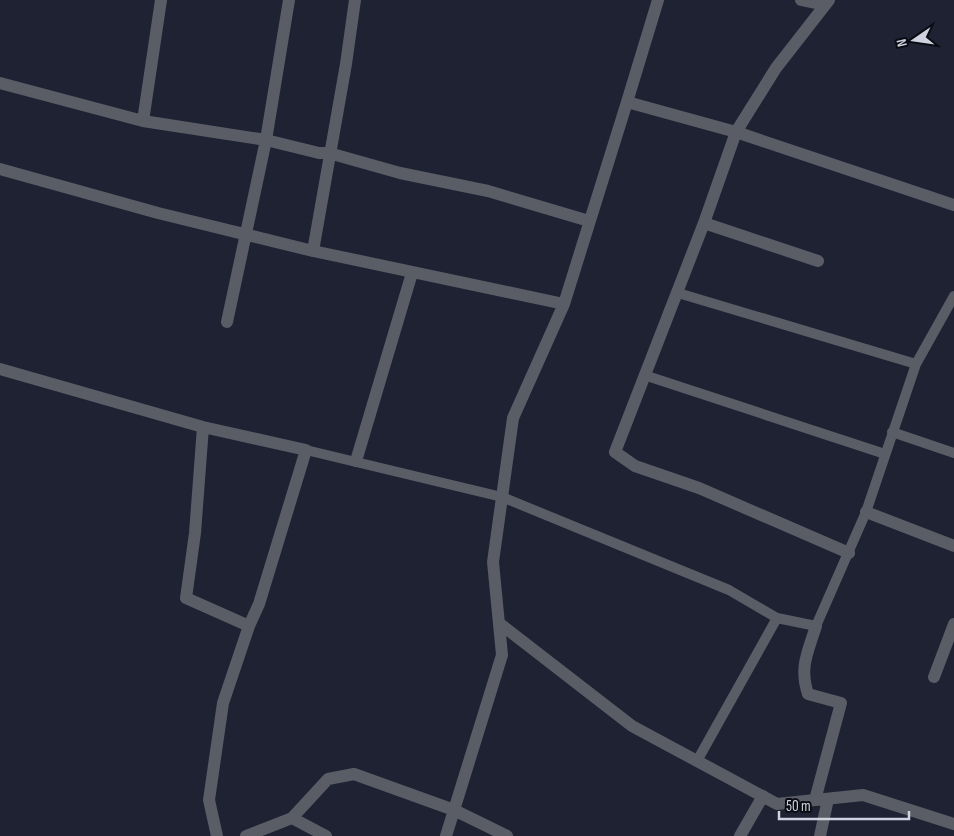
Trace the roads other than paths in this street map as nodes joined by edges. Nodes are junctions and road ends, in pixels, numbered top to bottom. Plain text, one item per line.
1 (161, 0) edge
2 (289, 0) edge
3 (355, 0) edge
4 (658, 0) edge
5 (802, 0) edge
6 (827, 3) edge
7 (0, 83) edge
8 (627, 102) junction
9 (143, 121) junction
10 (736, 132) junction
11 (266, 140) junction
12 (330, 153) junction
13 (0, 168) edge
14 (954, 205) edge
15 (590, 221) junction
16 (704, 224) junction
17 (246, 235) junction
18 (313, 251) junction
19 (818, 261) dead end
20 (412, 273) junction
21 (678, 292) junction
22 (954, 296) edge
23 (564, 304) junction
24 (227, 322) dead end
25 (916, 364) junction
26 (0, 369) edge
27 (644, 375) junction
28 (202, 427) junction
29 (892, 432) junction
30 (306, 450) junction
31 (954, 453) edge
32 (885, 454) junction
33 (356, 461) junction
34 (502, 497) junction
35 (866, 512) junction
36 (954, 546) edge
37 (849, 553) junction
38 (777, 618) junction
39 (499, 623) junction
40 (954, 624) edge
41 (249, 626) junction
42 (816, 626) junction
43 (934, 677) dead end
44 (697, 761) junction
45 (763, 796) junction
46 (822, 799) junction
47 (454, 810) junction
48 (292, 818) junction
49 (954, 824) edge
50 (217, 836) edge
51 (246, 836) edge
52 (326, 836) edge
53 (446, 836) edge
54 (506, 836) edge
55 (740, 836) edge
56 (820, 836) edge

1 - 9 street
2 - 11 street
3 - 12 street
4 - 8 street
5 - 6 street
6 - 10 street
7 - 9 street
8 - 10 street
8 - 15 street
9 - 11 street
10 - 14 street
10 - 16 street
11 - 12 street
11 - 17 street
12 - 15 street
12 - 18 street
13 - 17 street
15 - 23 street
16 - 19 street
16 - 21 street
17 - 18 street
17 - 24 street
18 - 20 street
20 - 23 street
20 - 33 street
21 - 25 lane
21 - 27 street
22 - 25 lane
23 - 34 street
25 - 29 lane
26 - 28 street
27 - 32 lane
27 - 37 street
28 - 30 street
28 - 41 street
29 - 31 lane
29 - 32 lane
30 - 33 lane
30 - 41 street
32 - 35 lane
33 - 34 lane
34 - 38 lane
34 - 39 street
35 - 36 street
35 - 37 lane
37 - 42 lane
38 - 42 lane
38 - 44 lane
39 - 44 street
39 - 47 street
40 - 43 street
41 - 50 street
42 - 46 street
44 - 45 street
45 - 46 street
45 - 55 street
46 - 49 street
46 - 56 street
47 - 48 street
47 - 53 street
47 - 54 street
48 - 51 street
48 - 52 street

